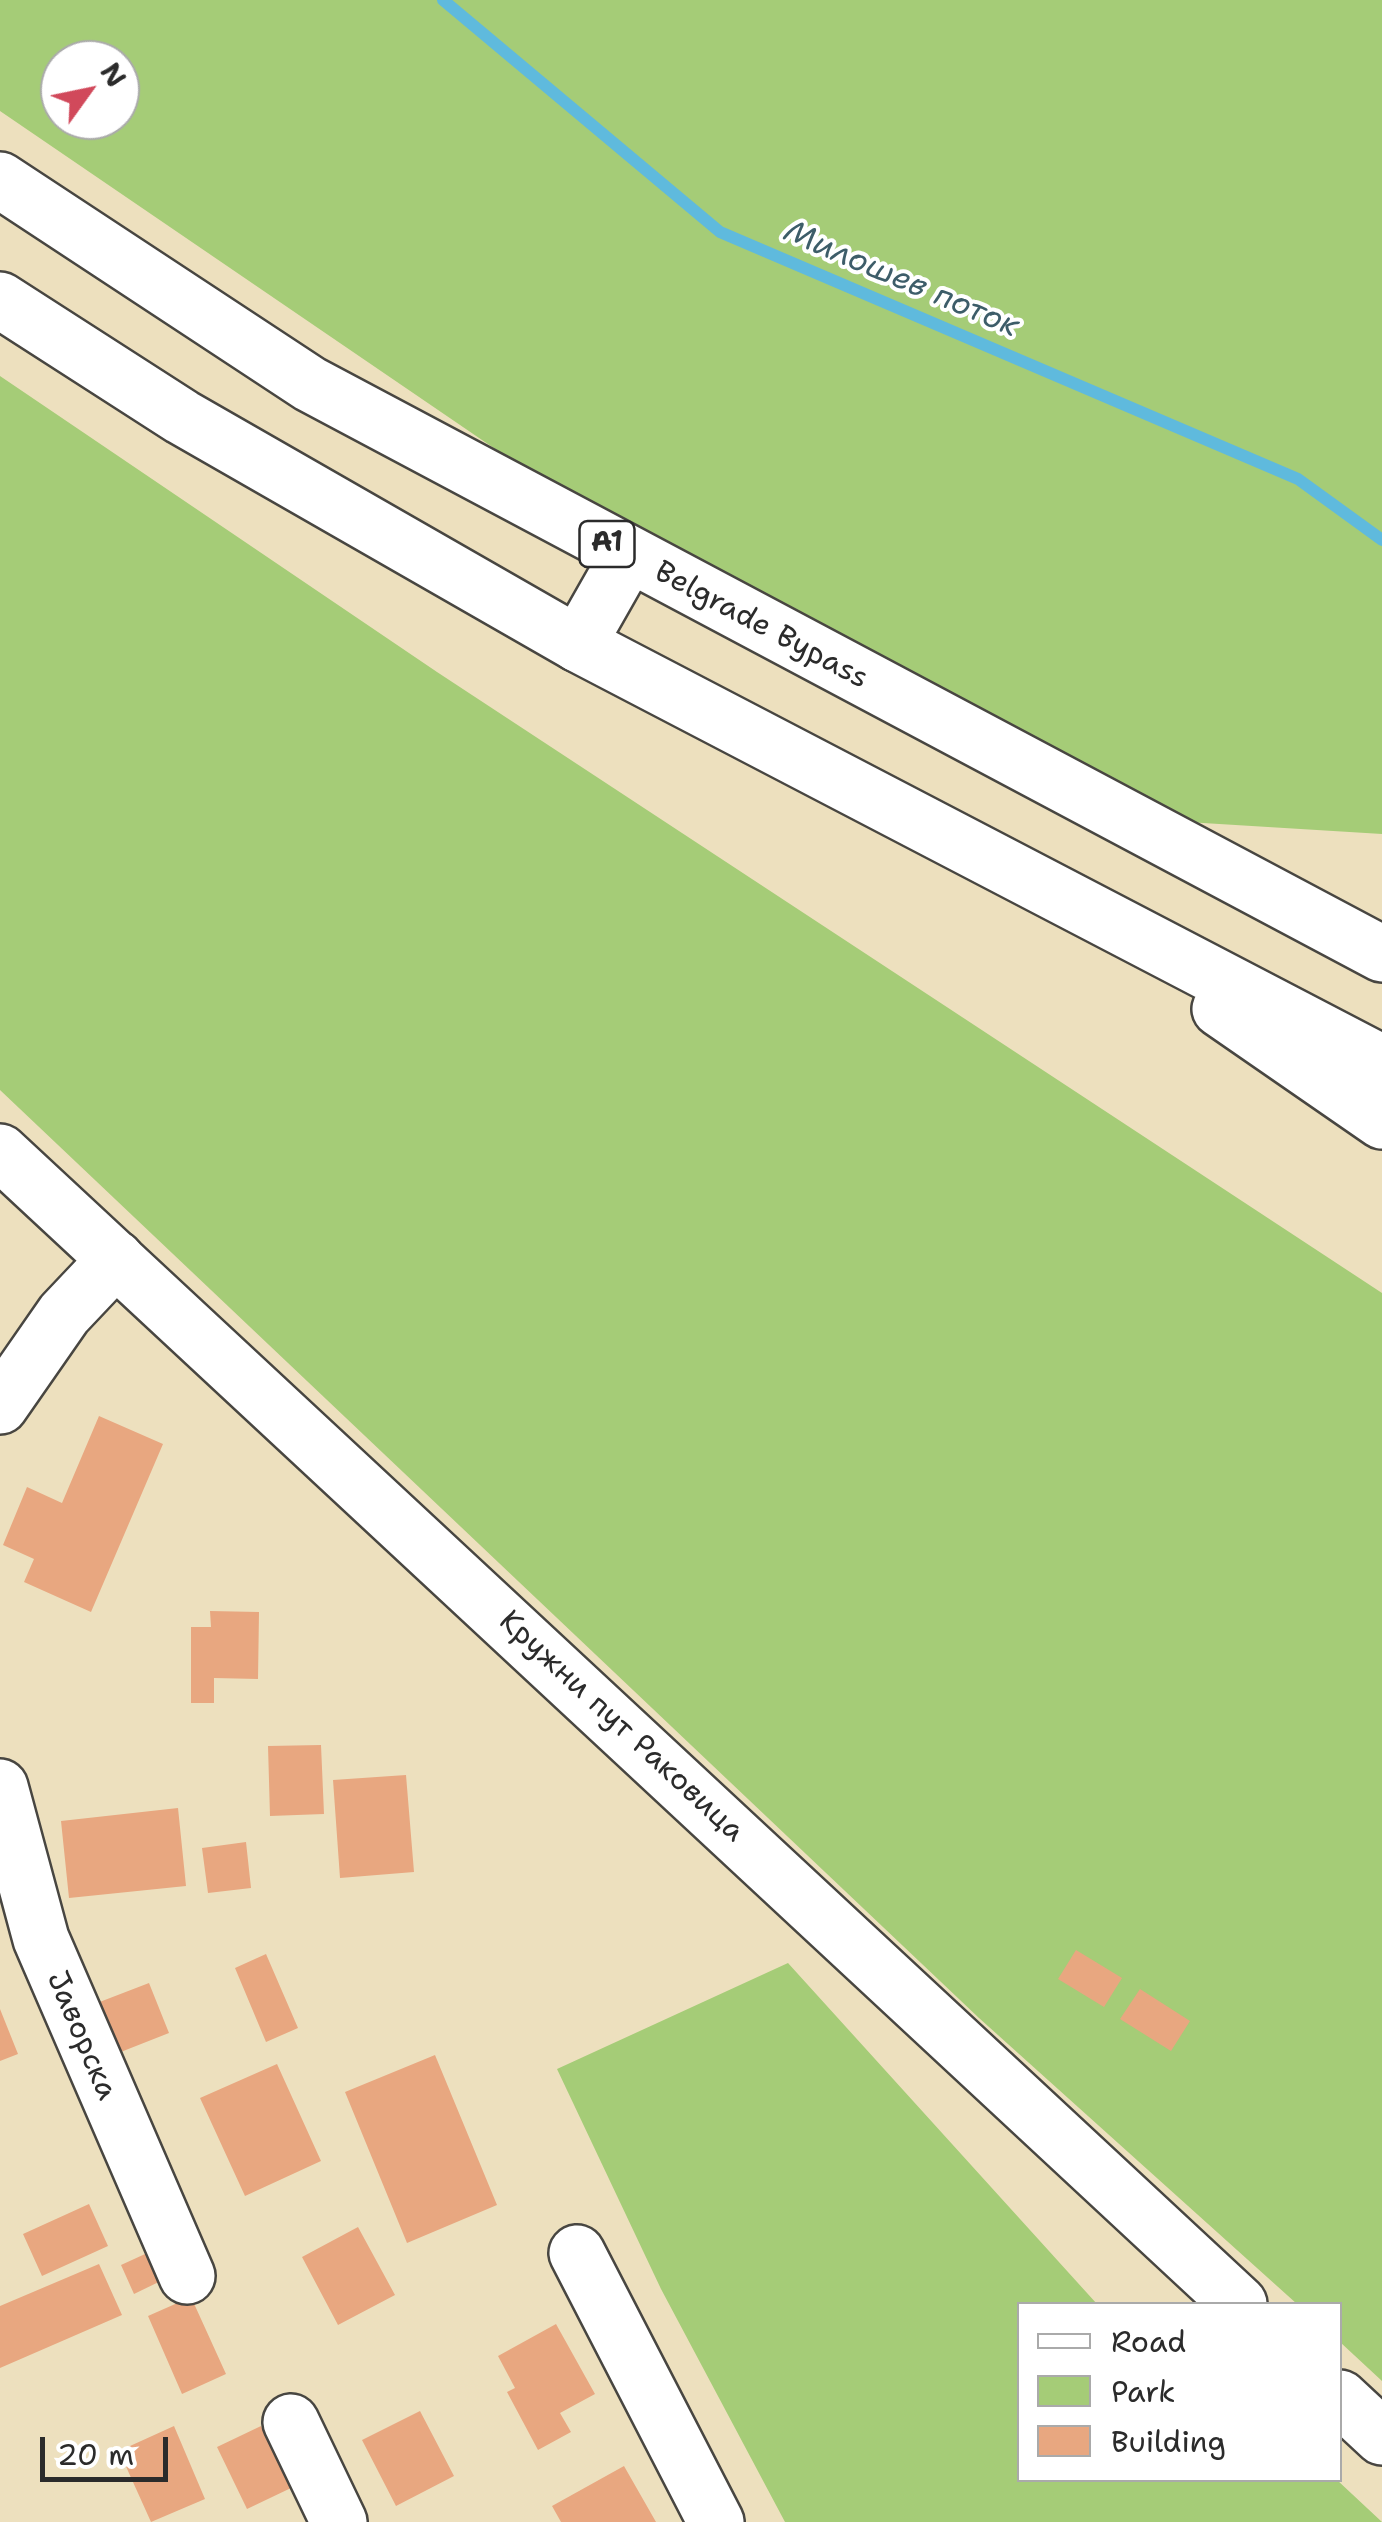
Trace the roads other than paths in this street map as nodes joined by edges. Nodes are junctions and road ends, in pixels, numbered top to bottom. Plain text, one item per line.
1 (0, 180) edge
2 (0, 300) edge
3 (628, 556) junction
4 (578, 644) junction
5 (1232, 878) junction
6 (1081, 906) junction
7 (1382, 914) edge
8 (1382, 954) edge
9 (1382, 1062) edge
10 (1382, 1122) edge
11 (0, 1152) edge
12 (116, 1259) junction
13 (0, 1406) edge
14 (0, 1787) edge
15 (577, 2252) dead end
16 (187, 2276) dead end
17 (1237, 2302) edge
18 (1342, 2400) edge
19 (290, 2422) dead end
20 (1382, 2437) edge
21 (339, 2522) edge
22 (716, 2522) edge

1 - 3 main road, Belgrade Bypass / A1
2 - 4 main road
3 - 4 main road
3 - 5 main road, Belgrade Bypass / A1
4 - 6 main road
5 - 7 main road
5 - 8 main road, Belgrade Bypass / A1
6 - 9 main road
6 - 10 main road
11 - 12 main road, Кружни пут Раковица
12 - 13 main road
12 - 17 main road, Кружни пут Раковица
14 - 16 main road, Јаворска
15 - 22 main road
18 - 20 main road
19 - 21 main road

